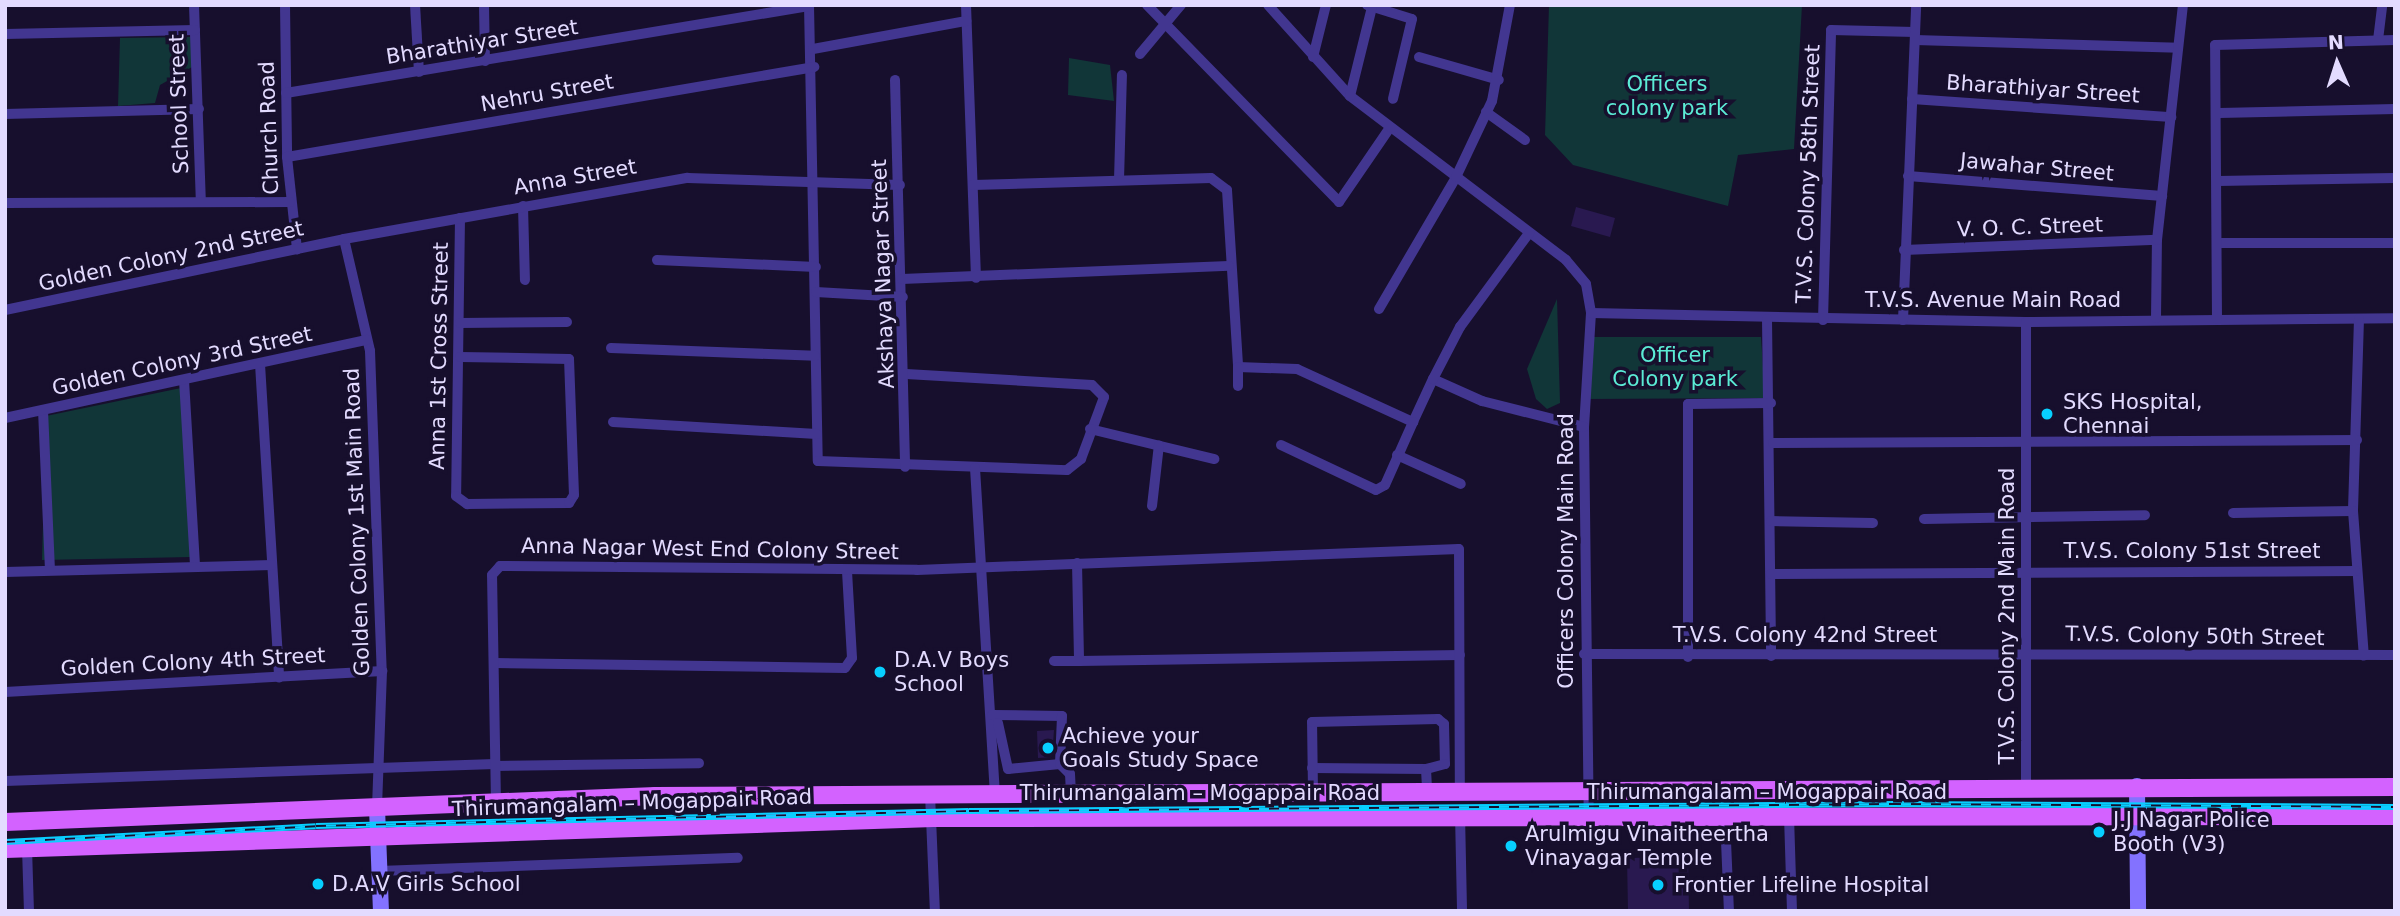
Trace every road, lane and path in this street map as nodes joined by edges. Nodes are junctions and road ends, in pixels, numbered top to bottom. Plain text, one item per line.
1 (194, 5) edge
2 (285, 5) edge
3 (415, 5) edge
4 (484, 5) edge
5 (965, 5) edge
6 (1147, 5) edge
7 (1181, 5) edge
8 (1268, 5) edge
9 (1326, 5) edge
10 (1510, 5) edge
11 (1916, 5) edge
12 (2183, 5) edge
13 (2382, 5) edge
14 (808, 6) edge
15 (1369, 6) edge
16 (966, 21) junction
17 (1165, 22) junction
18 (195, 30) junction
19 (5, 34) edge
20 (1915, 36) junction
21 (2378, 40) junction
22 (2395, 40) edge
23 (2178, 48) junction
24 (813, 49) junction
25 (1140, 54) dead end
26 (1313, 57) junction
27 (1419, 57) dead end
28 (485, 61) junction
29 (814, 67) junction
30 (419, 72) junction
31 (1122, 75) dead end
32 (895, 80) dead end
33 (1499, 80) junction
34 (286, 93) junction
35 (1350, 96) junction
36 (1393, 99) dead end
37 (1912, 99) junction
38 (199, 109) junction
39 (2395, 109) edge
40 (1486, 112) junction
41 (2219, 113) junction
42 (5, 114) edge
43 (2171, 117) junction
44 (1389, 129) junction
45 (1525, 140) dead end
46 (287, 157) junction
47 (1908, 176) junction
48 (1456, 177) junction
49 (2395, 178) edge
50 (1119, 180) junction
51 (2218, 181) junction
52 (815, 183) junction
53 (900, 185) junction
54 (973, 185) junction
55 (2162, 196) junction
56 (201, 202) junction
57 (290, 202) junction
58 (5, 204) edge
59 (523, 206) junction
60 (460, 218) junction
61 (1529, 233) junction
62 (344, 239) junction
63 (2157, 240) junction
64 (2217, 243) junction
65 (2395, 243) edge
66 (297, 249) junction
67 (1904, 250) junction
68 (657, 260) dead end
69 (1229, 266) junction
70 (816, 267) junction
71 (976, 278) junction
72 (902, 279) junction
73 (525, 281) dead end
74 (816, 292) junction
75 (903, 297) junction
76 (1379, 309) dead end
77 (5, 310) edge
78 (1591, 313) junction
79 (2156, 318) junction
80 (2358, 318) junction
81 (2395, 318) edge
82 (1767, 319) junction
83 (2217, 319) junction
84 (1823, 320) junction
85 (1903, 320) junction
86 (567, 322) dead end
87 (2026, 322) junction
88 (460, 323) junction
89 (367, 340) junction
90 (611, 348) dead end
91 (814, 356) junction
92 (460, 357) junction
93 (260, 364) junction
94 (1238, 367) junction
95 (906, 374) junction
96 (1433, 379) junction
97 (184, 380) junction
98 (1238, 386) dead end
99 (1771, 403) junction
100 (43, 410) junction
101 (5, 418) edge
102 (613, 422) dead end
103 (1413, 422) junction
104 (1584, 427) junction
105 (1090, 429) junction
106 (817, 434) junction
107 (2357, 440) junction
108 (1773, 443) junction
109 (2026, 444) junction
110 (1281, 445) dead end
111 (1159, 446) junction
112 (1397, 455) junction
113 (1214, 458) dead end
114 (905, 467) junction
115 (975, 468) junction
116 (1461, 484) dead end
117 (1152, 506) dead end
118 (2353, 511) junction
119 (2233, 513) dead end
120 (2145, 514) dead end
121 (2026, 517) junction
122 (1924, 519) dead end
123 (1771, 521) junction
124 (1873, 523) dead end
125 (1077, 563) junction
126 (195, 565) junction
127 (272, 565) junction
128 (982, 566) junction
129 (50, 570) junction
130 (846, 570) junction
131 (2027, 570) junction
132 (2356, 570) junction
133 (5, 572) edge
134 (1770, 574) junction
135 (2026, 652) junction
136 (1584, 654) junction
137 (1460, 655) junction
138 (2395, 655) edge
139 (1771, 656) junction
140 (2364, 656) junction
141 (1688, 657) junction
142 (1079, 661) junction
143 (1054, 662) dead end
144 (495, 663) junction
145 (382, 671) junction
146 (279, 677) junction
147 (5, 692) edge
148 (994, 715) junction
149 (699, 763) dead end
150 (1060, 764) junction
151 (495, 765) junction
152 (379, 768) junction
153 (1312, 768) junction
154 (1426, 769) junction
155 (5, 781) edge
156 (2026, 786) junction
157 (2137, 786) junction
158 (2395, 787) edge
159 (1460, 790) junction
160 (1587, 790) junction
161 (1312, 791) junction
162 (1427, 791) junction
163 (1071, 793) junction
164 (930, 794) junction
165 (995, 794) junction
166 (496, 803) junction
167 (377, 808) junction
168 (1460, 814) junction
169 (1589, 814) junction
170 (2137, 814) junction
171 (1788, 816) junction
172 (2395, 816) edge
173 (1726, 817) junction
174 (933, 818) junction
175 (5, 822) edge
176 (377, 835) junction
177 (27, 848) junction
178 (5, 849) edge
179 (738, 858) dead end
180 (379, 871) junction
181 (29, 911) edge
182 (381, 911) edge
183 (935, 911) edge
184 (1462, 911) edge
185 (1729, 911) edge
186 (1793, 911) edge
187 (2138, 911) edge

1 - 18 street, School Street
2 - 34 street, Church Road
3 - 30 street
4 - 28 street
5 - 16 street
6 - 17 street
7 - 17 street
8 - 26 street, Officers Colony Main Road
9 - 26 street
10 - 33 street
11 - 20 street
12 - 23 street
13 - 21 street
14 - 24 street
14 - 28 street, Bharathiyar Street
15 - 35 street
15 - 36 street
16 - 24 street
16 - 54 street
17 - 25 street
17 - 44 street
18 - 19 street
18 - 38 street, School Street
20 - 23 street
20 - 37 street
20 - 84 street, T.V.S. Colony 58th Street
21 - 22 street
21 - 41 street
23 - 43 street
24 - 29 street
26 - 35 street, Officers Colony Main Road
27 - 33 street
28 - 30 street, Bharathiyar Street
29 - 46 street, Nehru Street
29 - 52 street
30 - 34 street, Bharathiyar Street
31 - 50 street
32 - 53 street, Akshaya Nagar Street
33 - 40 street
34 - 46 street, Church Road
35 - 44 street, Officers Colony Main Road
37 - 43 street, Bharathiyar Street
37 - 47 street
38 - 42 street
38 - 56 street, School Street
39 - 41 street
40 - 45 street
40 - 48 street
41 - 51 street
43 - 55 street
44 - 48 street, Officers Colony Main Road
46 - 57 street, Church Road
47 - 55 street, Jawahar Street
47 - 67 street
48 - 61 street, Officers Colony Main Road
48 - 76 street
49 - 51 street
50 - 54 street
50 - 69 street
51 - 64 street
52 - 53 street, Anna Street
52 - 59 street, Anna Street
52 - 70 street
53 - 72 street, Akshaya Nagar Street
54 - 71 street
55 - 63 street
56 - 57 street
56 - 58 street
57 - 66 street, Church Road
59 - 60 street, Anna Street
59 - 73 street
60 - 62 street, Anna Street
60 - 88 street, Anna 1st Cross Street
61 - 78 street, Officers Colony Main Road
61 - 96 street
62 - 66 street, Golden Colony 2nd Street
62 - 89 street, Golden Colony 1st Main Road
63 - 67 street, V. O. C. Street
63 - 79 street
64 - 65 street
64 - 83 street
66 - 77 street, Golden Colony 2nd Street
67 - 85 street
68 - 70 street
69 - 71 street
69 - 94 street
70 - 74 street
71 - 72 street
72 - 75 street, Akshaya Nagar Street
74 - 75 street
74 - 91 street
75 - 95 street, Akshaya Nagar Street
78 - 82 street, T.V.S. Avenue Main Road
78 - 104 street, Officers Colony Main Road
79 - 83 street, T.V.S. Avenue Main Road
79 - 87 street, T.V.S. Avenue Main Road
80 - 81 street, T.V.S. Avenue Main Road
80 - 83 street, T.V.S. Avenue Main Road
80 - 107 street
82 - 84 street, T.V.S. Avenue Main Road
82 - 99 street
84 - 85 street, T.V.S. Avenue Main Road
85 - 87 street, T.V.S. Avenue Main Road
86 - 88 street
87 - 109 street, T.V.S. Colony 2nd Main Road
88 - 92 street, Anna 1st Cross Street
89 - 93 street, Golden Colony 3rd Street
89 - 145 street, Golden Colony 1st Main Road
90 - 91 street
91 - 106 street
92 - 92 street, Anna 1st Cross Street
93 - 97 street, Golden Colony 3rd Street
93 - 127 street
94 - 98 street
94 - 103 street
95 - 105 street
95 - 114 street, Akshaya Nagar Street
96 - 103 street
96 - 104 street
97 - 100 street, Golden Colony 3rd Street
97 - 126 street
99 - 108 street
99 - 141 street
100 - 101 street, Golden Colony 3rd Street
100 - 129 street
102 - 106 street
103 - 112 street
104 - 136 street, Officers Colony Main Road
105 - 111 street
105 - 115 street
106 - 114 street
107 - 109 street
107 - 118 street
108 - 109 street
108 - 123 street
109 - 121 street, T.V.S. Colony 2nd Main Road
110 - 112 street
111 - 113 street
111 - 117 street
112 - 116 street
114 - 115 street
115 - 128 street
118 - 119 street
118 - 132 street
120 - 121 street
121 - 122 street
121 - 131 street, T.V.S. Colony 2nd Main Road
123 - 124 street
123 - 134 street
125 - 128 street, Anna Nagar West End Colony Street
125 - 137 street, Anna Nagar West End Colony Street
125 - 142 street
126 - 127 street
126 - 129 street
127 - 146 street
128 - 130 street, Anna Nagar West End Colony Street
128 - 148 street
129 - 133 street
130 - 144 street, Anna Nagar West End Colony Street
130 - 144 street
131 - 132 street, T.V.S. Colony 51st Street
131 - 134 street, T.V.S. Colony 51st Street
131 - 135 street, T.V.S. Colony 2nd Main Road
132 - 140 street
134 - 139 street
135 - 139 street, T.V.S. Colony 42nd Street
135 - 140 street, T.V.S. Colony 50th Street
135 - 156 street, T.V.S. Colony 2nd Main Road
136 - 141 street, T.V.S. Colony 42nd Street
136 - 160 street, Officers Colony Main Road
137 - 142 street
137 - 159 street, Anna Nagar West End Colony Street
138 - 140 street, T.V.S. Colony 50th Street
139 - 141 street, T.V.S. Colony 42nd Street
142 - 143 street
144 - 151 street, Anna Nagar West End Colony Street
145 - 146 street, Golden Colony 4th Street
145 - 152 street, Golden Colony 1st Main Road
146 - 147 street, Golden Colony 4th Street
148 - 150 street
148 - 150 street
148 - 165 street
149 - 151 street
150 - 163 street
151 - 152 street
151 - 166 street, Anna Nagar West End Colony Street
152 - 155 street
152 - 167 street, Golden Colony 1st Main Road
153 - 154 street
153 - 154 street
153 - 161 street
154 - 162 street
156 - 157 main road, Thirumangalam – Mogappair Road
156 - 160 main road, Thirumangalam – Mogappair Road
157 - 158 main road, Thirumangalam – Mogappair Road
157 - 170 main road
159 - 160 main road, Thirumangalam – Mogappair Road
159 - 162 main road, Thirumangalam – Mogappair Road
160 - 169 street, Officers Colony Main Road
161 - 162 main road, Thirumangalam – Mogappair Road
161 - 163 main road, Thirumangalam – Mogappair Road
163 - 165 main road, Thirumangalam – Mogappair Road
164 - 165 main road, Thirumangalam – Mogappair Road
164 - 166 main road, Thirumangalam – Mogappair Road
164 - 174 street
166 - 167 main road, Thirumangalam – Mogappair Road
167 - 175 main road, Thirumangalam – Mogappair Road
167 - 176 main road
168 - 169 main road, Thirumangalam – Mogappair Road
168 - 174 main road, Thirumangalam – Mogappair Road
168 - 184 street
169 - 173 main road, Thirumangalam – Mogappair Road
170 - 171 main road, Thirumangalam – Mogappair Road
170 - 172 main road, Thirumangalam – Mogappair Road
170 - 187 main road
171 - 173 main road, Thirumangalam – Mogappair Road
171 - 186 street
173 - 185 street
174 - 176 main road, Thirumangalam – Mogappair Road
174 - 183 street
176 - 177 main road, Thirumangalam – Mogappair Road
176 - 180 main road
177 - 178 main road, Thirumangalam – Mogappair Road
177 - 181 street
179 - 180 street
180 - 182 main road

